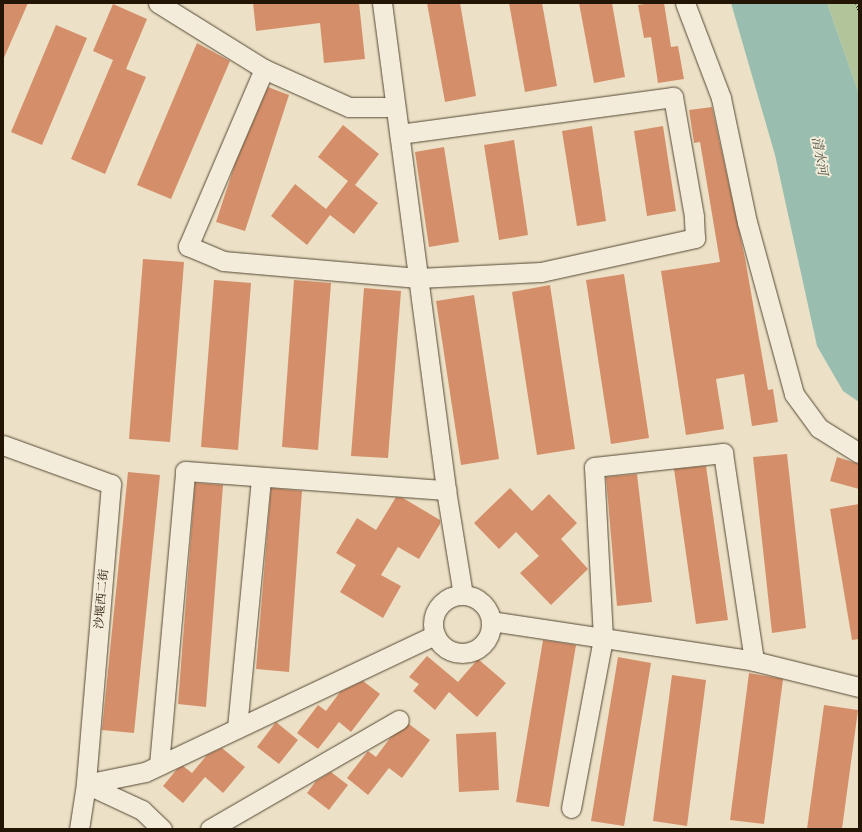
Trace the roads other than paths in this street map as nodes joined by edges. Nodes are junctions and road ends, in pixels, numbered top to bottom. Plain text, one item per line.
1 (158, 3) edge
2 (382, 3) edge
3 (685, 3) edge
4 (264, 69) junction
5 (396, 107) junction
6 (399, 134) junction
7 (418, 278) junction
8 (3, 445) edge
9 (859, 453) edge
10 (262, 476) junction
11 (446, 490) junction
12 (464, 595) junction
13 (491, 621) junction
14 (435, 635) junction
15 (603, 638) junction
16 (754, 661) junction
17 (859, 687) edge
18 (399, 720) dead end
19 (237, 728) junction
20 (159, 765) junction
21 (86, 784) junction
22 (571, 808) dead end
23 (79, 829) edge
24 (162, 829) edge
25 (210, 829) edge

1 - 4 street
2 - 5 street
3 - 9 street
4 - 5 street
4 - 7 street
5 - 6 street
6 - 7 street
6 - 7 street
7 - 11 street
8 - 21 street, 沙堰西二街
10 - 11 street
10 - 19 street
10 - 20 street
11 - 12 street
12 - 13 street
12 - 14 street
13 - 14 street
13 - 15 street
14 - 19 street
15 - 16 street
15 - 16 street
15 - 22 street
16 - 17 street
18 - 25 street
19 - 20 street
20 - 21 street
21 - 23 street, 沙堰西二街
21 - 24 street

